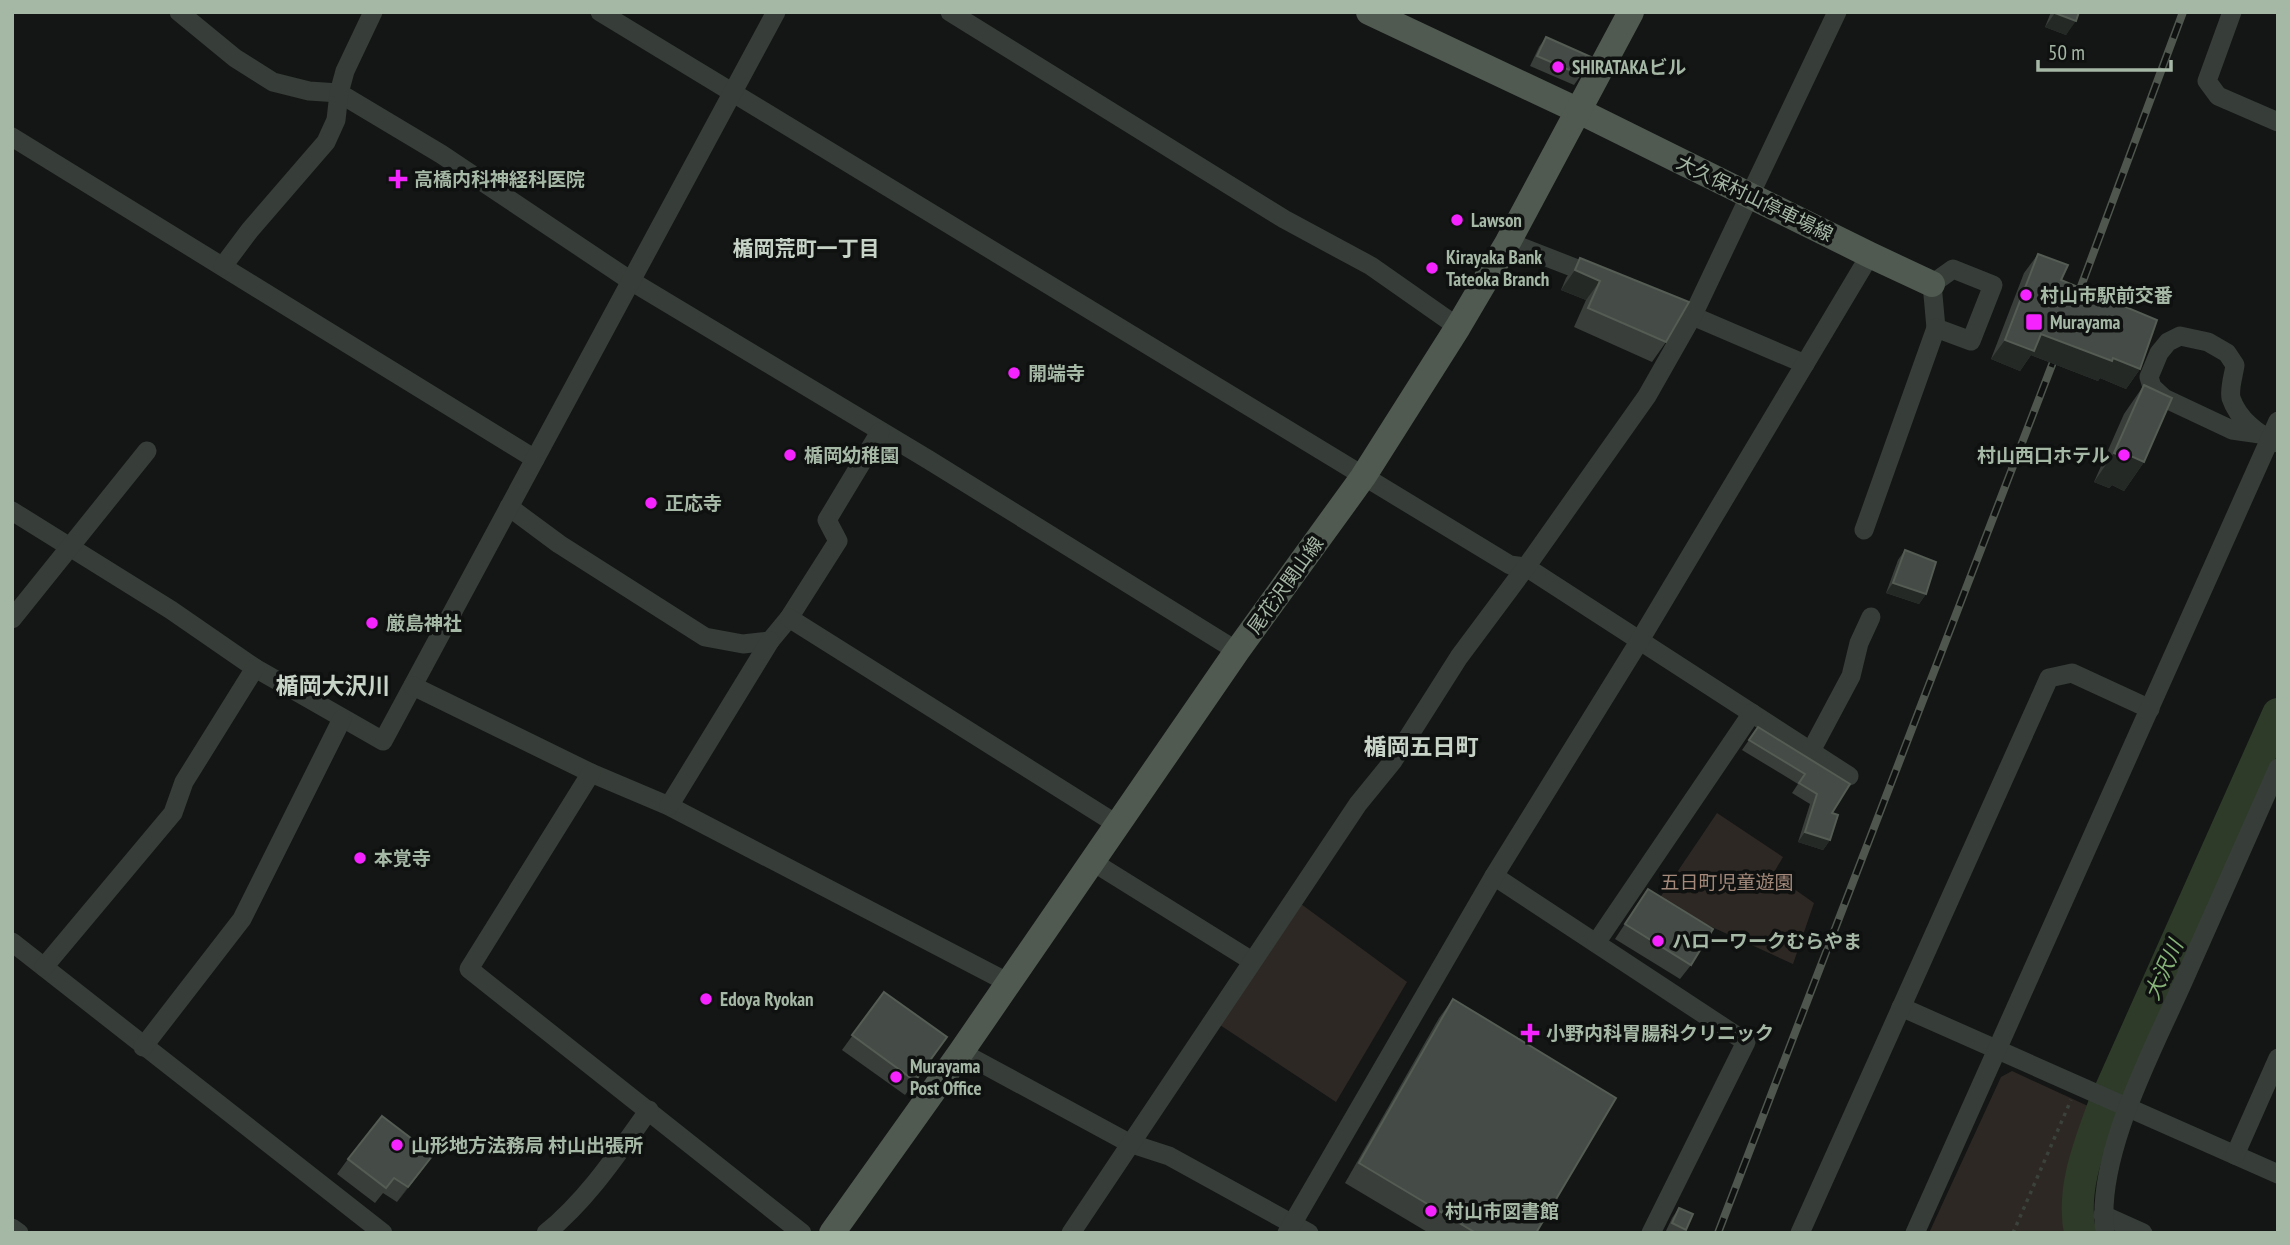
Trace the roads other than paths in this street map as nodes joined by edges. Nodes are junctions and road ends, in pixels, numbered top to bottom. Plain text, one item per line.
1 (179, 12) edge
2 (373, 12) edge
3 (600, 12) edge
4 (776, 12) edge
5 (950, 12) edge
6 (1369, 12) edge
7 (1632, 12) edge
8 (1837, 12) edge
9 (2232, 12) edge
10 (733, 92) junction
11 (339, 93) junction
12 (1579, 111) junction
13 (2278, 122) edge
14 (12, 136) edge
15 (1750, 196) junction
16 (1508, 242) junction
17 (1870, 255) junction
18 (223, 266) junction
19 (631, 281) junction
20 (1933, 284) junction
21 (1619, 286) edge
22 (1668, 305) edge
23 (1693, 315) junction
24 (1458, 327) junction
25 (1936, 328) junction
26 (1805, 364) junction
27 (2278, 421) edge
28 (880, 432) junction
29 (2269, 439) edge
30 (146, 452) dead end
31 (535, 459) junction
32 (1363, 477) junction
33 (509, 507) junction
34 (12, 511) edge
35 (1864, 530) dead end
36 (71, 548) junction
37 (1526, 567) junction
38 (1871, 617) dead end
39 (789, 618) junction
40 (12, 619) edge
41 (770, 640) junction
42 (1640, 640) junction
43 (1237, 651) junction
44 (255, 668) junction
45 (413, 685) junction
46 (2150, 709) junction
47 (1752, 713) junction
48 (342, 719) junction
49 (1811, 751) junction
50 (2278, 768) edge
51 (591, 773) junction
52 (1850, 776) dead end
53 (669, 806) junction
54 (1118, 825) junction
55 (1093, 862) junction
56 (1494, 876) junction
57 (12, 942) edge
58 (1596, 943) junction
59 (1252, 961) junction
60 (44, 967) junction
61 (1009, 984) junction
62 (1901, 1007) junction
63 (143, 1047) junction
64 (1998, 1050) junction
65 (961, 1052) junction
66 (2278, 1058) edge
67 (2122, 1105) junction
68 (649, 1110) junction
69 (1129, 1143) junction
70 (2235, 1155) junction
71 (2278, 1174) edge
72 (2104, 1224) edge
73 (12, 1227) edge
74 (1296, 1230) edge
75 (19, 1233) edge
76 (383, 1233) edge
77 (546, 1233) edge
78 (803, 1233) edge
79 (832, 1233) edge
80 (1071, 1233) edge
81 (1651, 1233) edge
82 (1800, 1233) edge
83 (1915, 1233) edge
84 (2143, 1233) edge

1 - 11 street
2 - 11 street
3 - 10 street
4 - 10 street
5 - 24 street
6 - 12 main road
7 - 12 main road, 尾花沢関山線
8 - 15 street
9 - 13 street
10 - 19 street
10 - 32 street
11 - 18 street
11 - 19 street
12 - 15 main road, 大久保村山停車場線
12 - 16 main road, 尾花沢関山線
14 - 18 street
15 - 17 main road, 大久保村山停車場線
15 - 23 street
16 - 21 street
16 - 24 main road, 尾花沢関山線
17 - 20 main road, 大久保村山停車場線
17 - 26 street
18 - 31 street
19 - 28 street
19 - 31 street
20 - 25 street
20 - 25 street
22 - 23 street
23 - 26 street
23 - 37 street
24 - 32 main road, 尾花沢関山線
25 - 35 street
26 - 42 street
27 - 29 street
28 - 39 street
28 - 43 street
29 - 29 street
29 - 46 street
30 - 36 street
31 - 33 street
32 - 37 street
32 - 43 main road, 尾花沢関山線
33 - 41 street
33 - 45 street
34 - 36 street
36 - 40 street
36 - 44 street
37 - 42 street
37 - 59 street
38 - 49 street
39 - 41 street
39 - 54 street
41 - 53 street
42 - 47 street
42 - 56 street
43 - 54 main road, 尾花沢関山線
44 - 48 street
44 - 60 street
45 - 48 street
45 - 51 street
46 - 62 street
46 - 64 street
47 - 49 street
47 - 58 street
48 - 63 street
49 - 52 street
50 - 67 street
51 - 53 street
51 - 68 street
53 - 61 street
54 - 55 main road, 尾花沢関山線
55 - 59 street
55 - 61 main road, 尾花沢関山線
56 - 58 street
56 - 74 street
57 - 60 street
58 - 81 street
59 - 69 street
60 - 63 street
61 - 65 main road, 尾花沢関山線
62 - 64 street
62 - 82 street
63 - 76 street
64 - 67 street
64 - 83 street
65 - 69 street
65 - 79 main road, 尾花沢関山線
66 - 70 street
67 - 70 street
67 - 72 street
68 - 77 street
68 - 78 street
69 - 74 street
69 - 80 street
70 - 71 street
72 - 84 street
73 - 75 street

